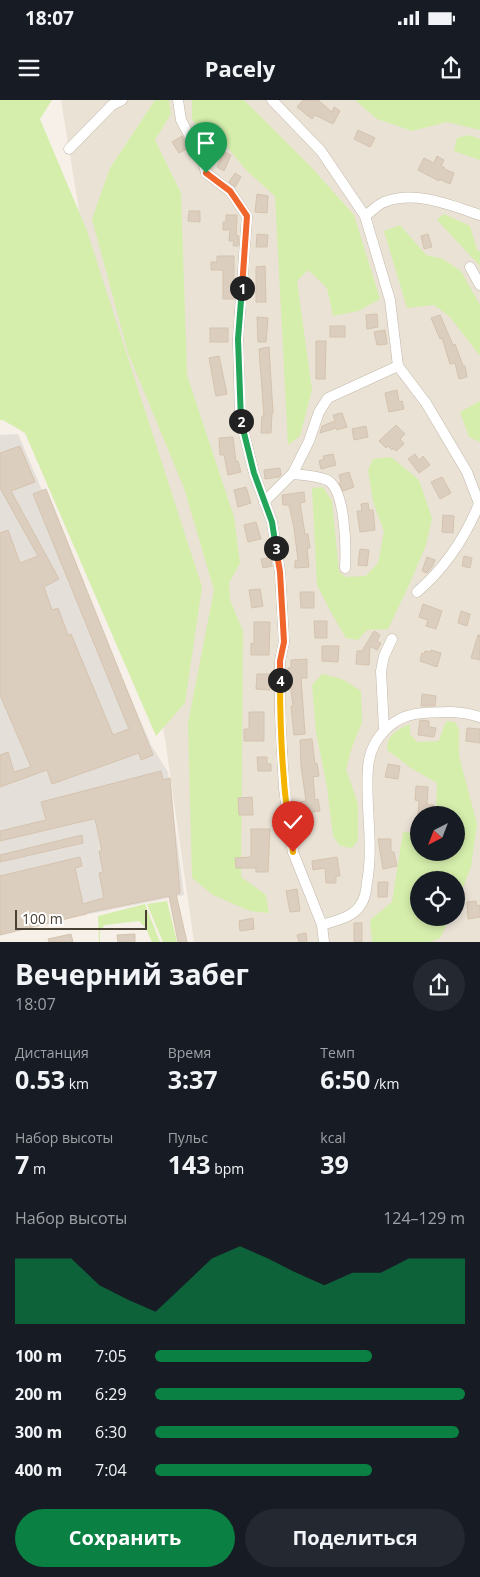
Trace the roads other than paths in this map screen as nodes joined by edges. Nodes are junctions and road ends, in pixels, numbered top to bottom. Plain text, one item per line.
1 (122, 100) edge
2 (178, 100) edge
3 (272, 100) edge
4 (69, 149) dead end
5 (365, 216) junction
6 (480, 216) edge
7 (470, 267) dead end
8 (480, 285) edge
9 (398, 366) junction
10 (293, 474) junction
11 (264, 502) junction
12 (480, 505) edge
13 (345, 568) dead end
14 (417, 592) dead end
15 (392, 639) dead end
16 (480, 717) edge
17 (384, 729) junction
18 (322, 925) junction
19 (324, 942) edge

1 - 4 street
2 - 11 street
3 - 5 street
5 - 6 street
5 - 9 street
7 - 8 street
9 - 10 street
9 - 12 street
10 - 11 street
10 - 13 street
11 - 18 street
12 - 14 street
15 - 17 street
16 - 17 street
17 - 18 street
18 - 19 street

